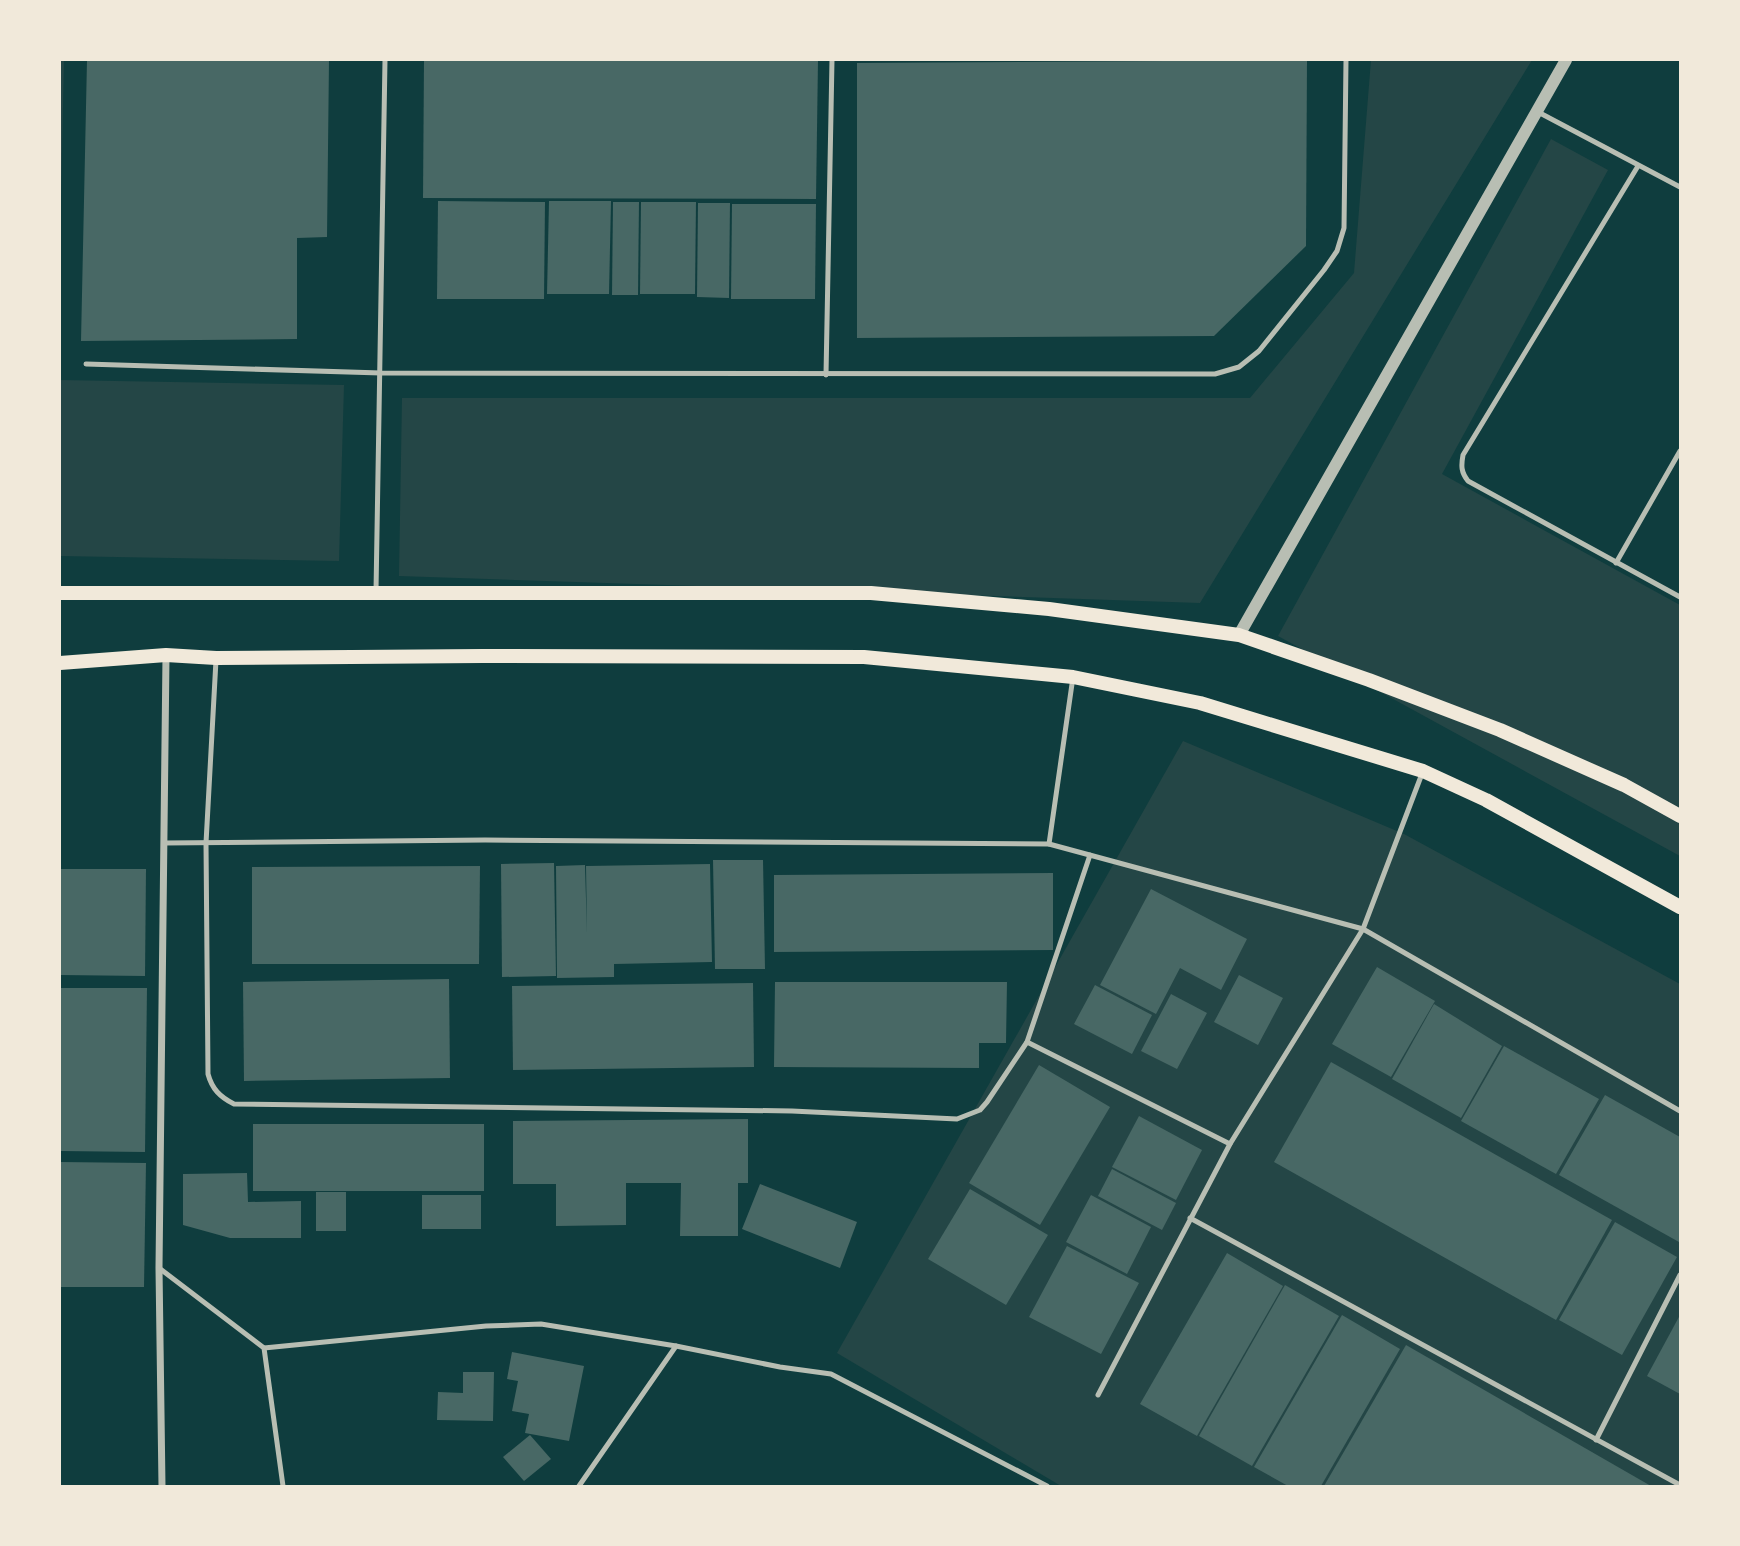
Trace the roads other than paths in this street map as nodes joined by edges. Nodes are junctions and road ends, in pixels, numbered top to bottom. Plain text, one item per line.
1 (385, 60) edge
2 (832, 60) edge
3 (1346, 60) edge
4 (1566, 60) edge
5 (1537, 111) junction
6 (1638, 166) junction
7 (1681, 187) edge
8 (86, 364) dead end
9 (381, 373) junction
10 (826, 375) junction
11 (1681, 451) edge
12 (1616, 563) junction
13 (60, 593) edge
14 (376, 594) junction
15 (1681, 597) edge
16 (1239, 635) junction
17 (166, 655) junction
18 (216, 658) junction
19 (60, 663) edge
20 (1073, 677) junction
21 (1423, 771) junction
22 (1681, 816) edge
23 (164, 843) junction
24 (206, 844) junction
25 (1049, 844) junction
26 (1090, 855) junction
27 (1681, 906) edge
28 (1363, 929) junction
29 (1027, 1042) junction
30 (1681, 1111) edge
31 (1230, 1144) junction
32 (1189, 1218) junction
33 (159, 1268) junction
34 (1681, 1275) edge
35 (676, 1346) junction
36 (264, 1348) junction
37 (1098, 1395) dead end
38 (1597, 1440) junction
39 (1681, 1485) edge
40 (162, 1486) edge
41 (283, 1486) edge
42 (579, 1486) edge
43 (1047, 1486) edge

1 - 9 lane
2 - 10 lane
3 - 10 lane
4 - 5 street
5 - 6 lane
5 - 16 street
6 - 7 lane
6 - 12 lane
8 - 9 lane
9 - 10 lane
9 - 14 lane
11 - 12 lane
12 - 15 lane
13 - 14 main road
14 - 16 main road
16 - 22 main road
17 - 18 main road
17 - 19 main road
17 - 23 street
18 - 20 main road
18 - 24 lane
20 - 21 main road
20 - 25 lane
21 - 27 main road
21 - 28 lane
23 - 24 lane
23 - 33 street
24 - 25 lane
24 - 29 lane
25 - 26 lane
26 - 28 lane
26 - 29 lane
28 - 30 lane
28 - 31 lane
29 - 31 lane
31 - 32 lane
32 - 37 lane
32 - 38 lane
33 - 36 lane
33 - 40 street
34 - 38 lane
35 - 36 lane
35 - 42 lane
35 - 43 lane
36 - 41 lane
38 - 39 lane

